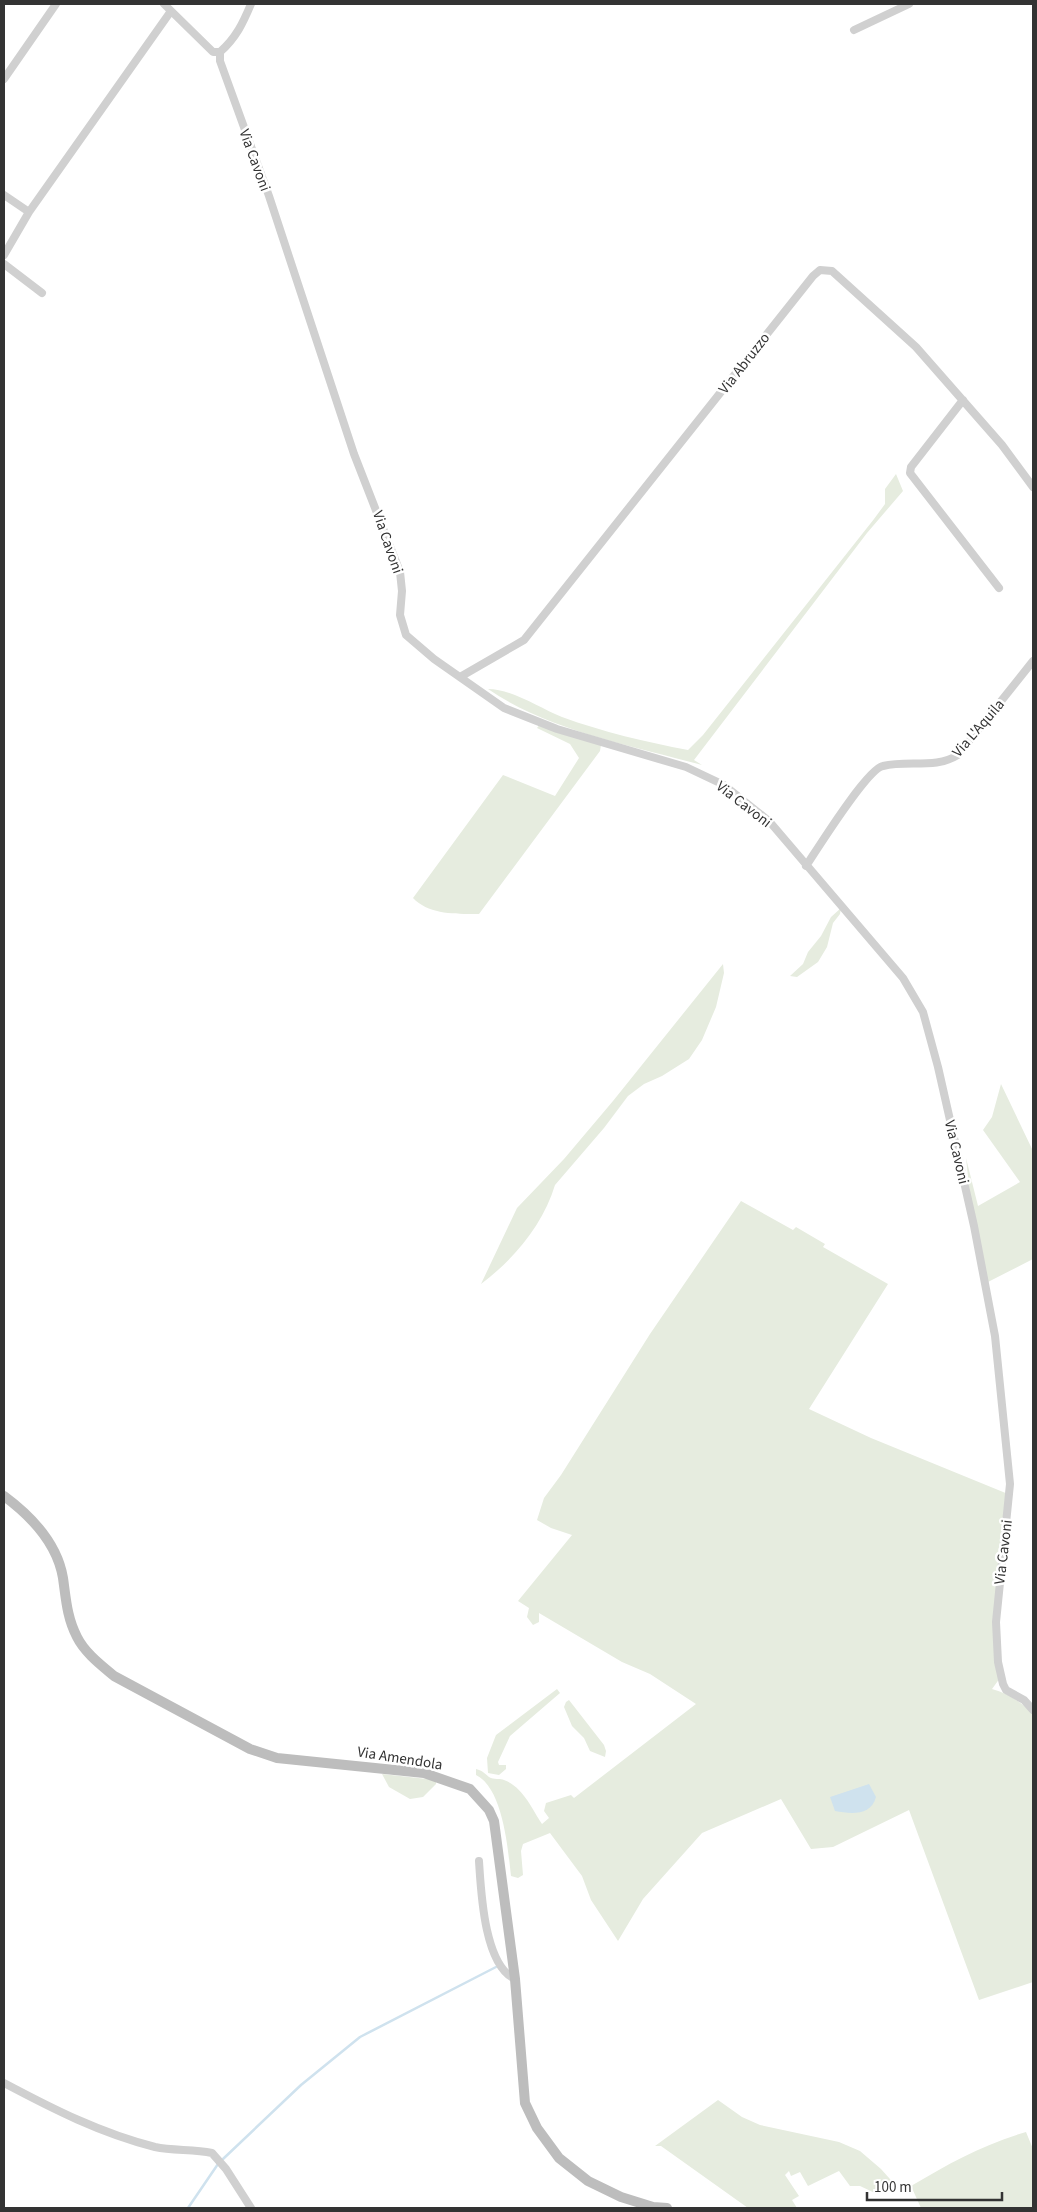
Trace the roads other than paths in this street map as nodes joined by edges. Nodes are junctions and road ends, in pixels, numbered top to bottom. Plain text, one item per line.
1 (56, 4) edge
2 (164, 4) edge
3 (251, 4) edge
4 (909, 4) edge
5 (171, 11) junction
6 (854, 30) dead end
7 (220, 52) junction
8 (4, 79) edge
9 (4, 196) edge
10 (29, 212) junction
11 (4, 255) edge
12 (4, 264) edge
13 (42, 293) dead end
14 (963, 400) junction
15 (1033, 487) edge
16 (999, 588) dead end
17 (1033, 661) edge
18 (460, 677) junction
19 (806, 866) junction
20 (4, 1496) edge
21 (1033, 1710) edge
22 (479, 1861) dead end
23 (515, 1979) junction
24 (4, 2083) edge
25 (251, 2208) edge
26 (667, 2208) edge

1 - 8 street
2 - 5 street
3 - 7 street
4 - 6 street
5 - 7 street
5 - 10 street
7 - 18 street, Via Cavoni
9 - 10 street
10 - 11 street
12 - 13 street
14 - 15 street, Via Abruzzo
14 - 16 street
14 - 18 street, Via Abruzzo
17 - 19 street, Via L'Aquila
18 - 19 street, Via Cavoni
19 - 21 street, Via Cavoni
20 - 23 main road, Via Amendola
22 - 23 street
23 - 26 main road, Via Amendola
24 - 25 street

